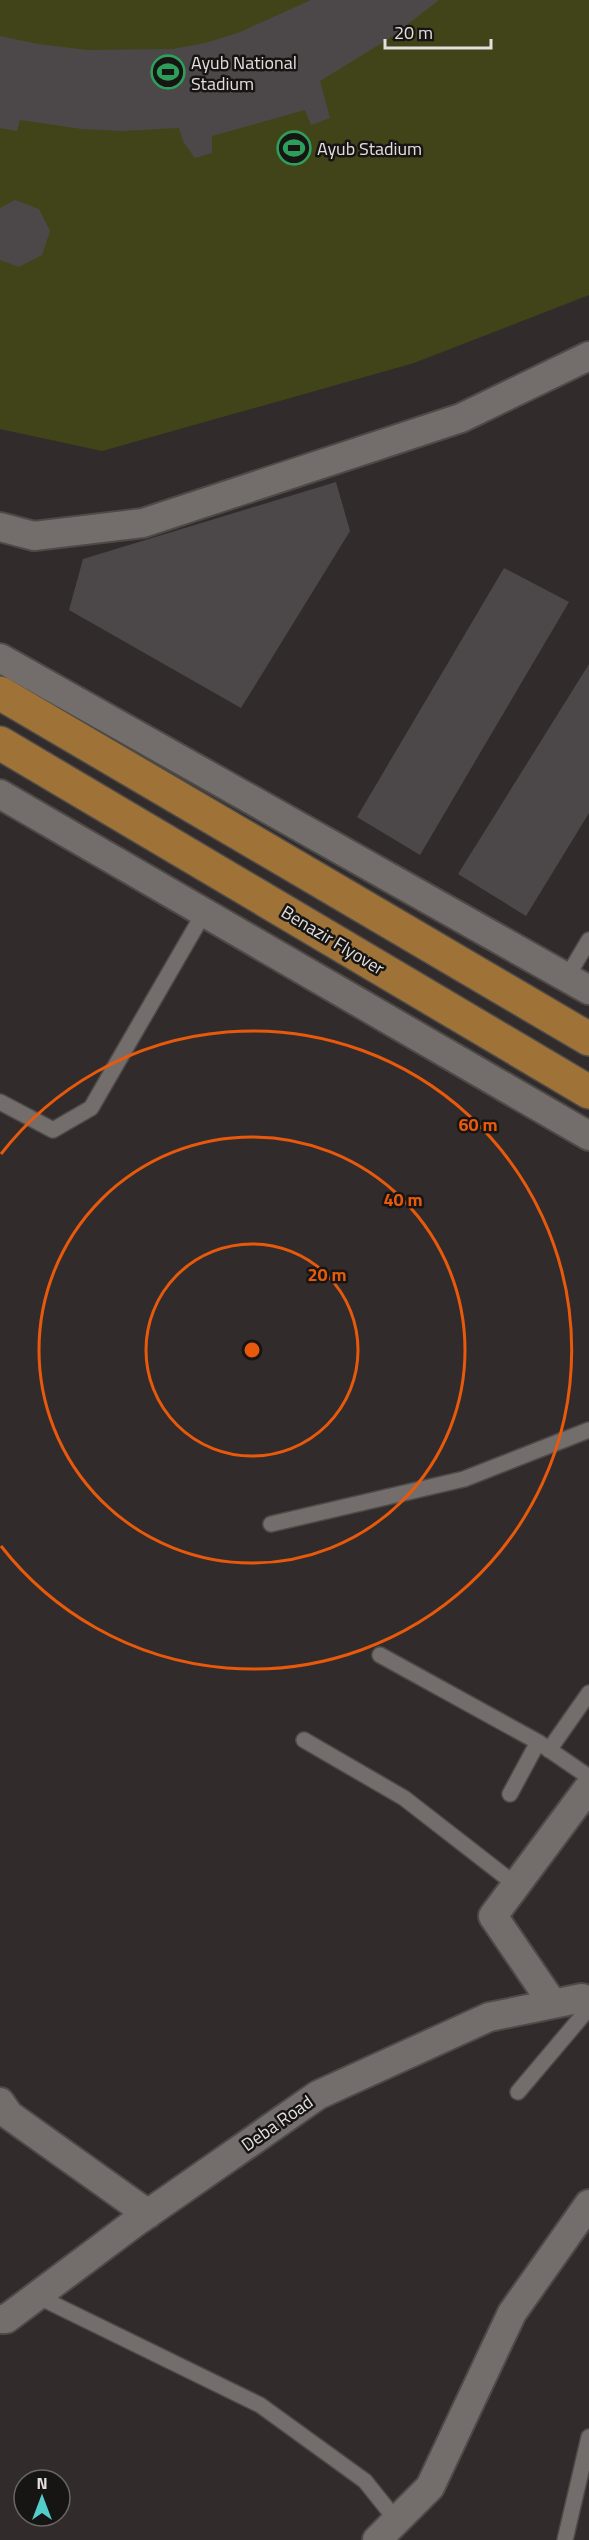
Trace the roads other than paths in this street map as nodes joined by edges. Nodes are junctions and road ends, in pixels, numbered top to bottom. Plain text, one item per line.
1 (589, 356) edge
2 (0, 527) edge
3 (0, 658) edge
4 (0, 693) edge
5 (0, 743) edge
6 (0, 794) edge
7 (205, 911) junction
8 (589, 940) edge
9 (578, 984) edge
10 (589, 1039) edge
11 (589, 1092) edge
12 (0, 1102) edge
13 (589, 1136) edge
14 (589, 1430) edge
15 (271, 1524) dead end
16 (380, 1654) dead end
17 (589, 1693) edge
18 (304, 1740) dead end
19 (544, 1746) junction
20 (589, 1777) edge
21 (589, 1787) edge
22 (510, 1794) dead end
23 (516, 1885) junction
24 (589, 2002) edge
25 (553, 2004) junction
26 (589, 2008) edge
27 (518, 2092) dead end
28 (3, 2115) edge
29 (589, 2204) edge
30 (148, 2214) junction
31 (37, 2296) junction
32 (0, 2319) edge
33 (589, 2437) edge
34 (397, 2520) junction
35 (377, 2540) edge
36 (565, 2540) edge

1 - 2 street
3 - 9 street
4 - 10 main road
5 - 11 main road, Benazir Flyover
6 - 7 street
7 - 12 lane
7 - 13 street
8 - 9 lane
14 - 15 lane
16 - 19 lane
17 - 19 lane
18 - 23 lane
19 - 20 lane
19 - 22 lane
21 - 23 street
23 - 25 street
24 - 25 street, Deba Road
25 - 30 street, Deba Road
26 - 27 lane
28 - 30 street
29 - 34 street
30 - 31 street, Deba Road
31 - 32 street, Deba Road
31 - 34 lane
33 - 36 lane
34 - 35 street

